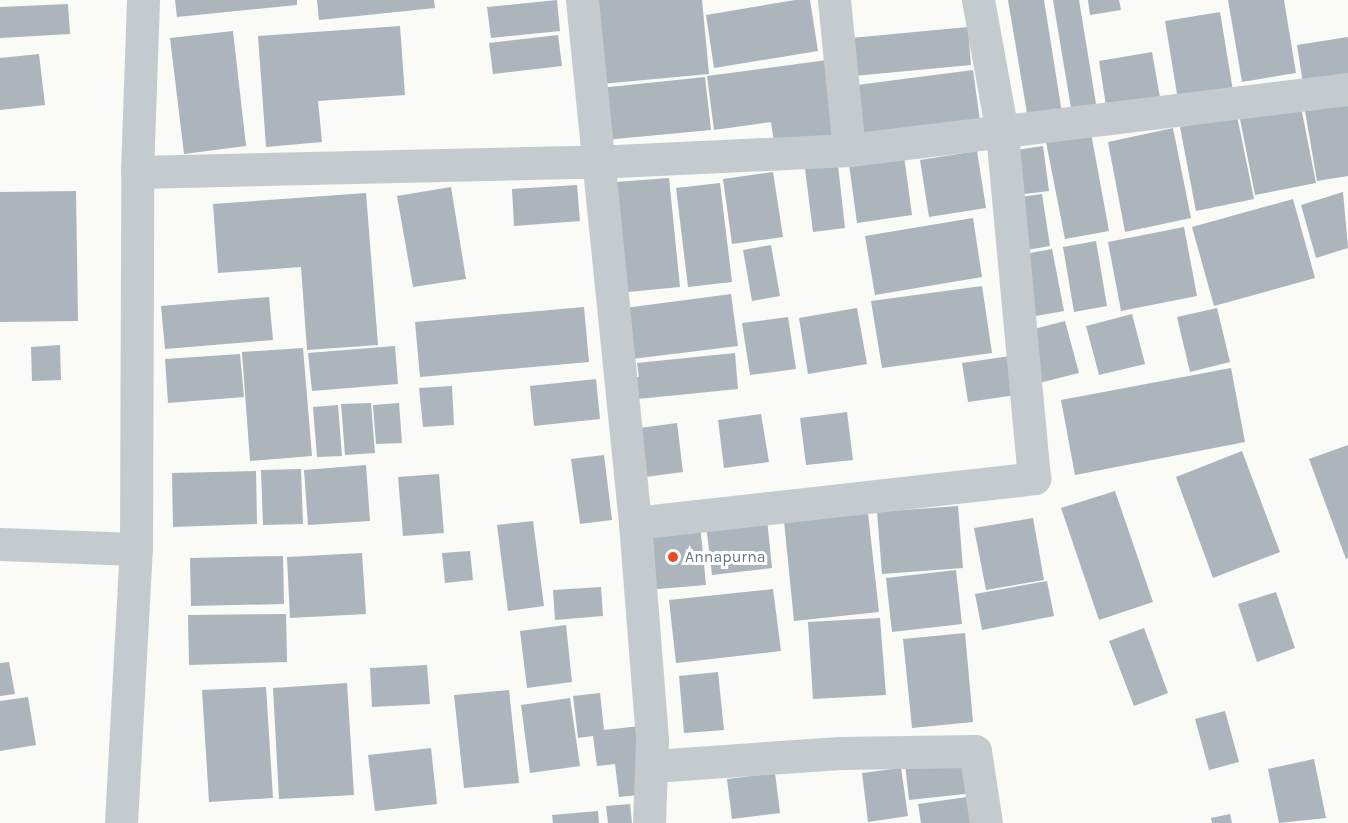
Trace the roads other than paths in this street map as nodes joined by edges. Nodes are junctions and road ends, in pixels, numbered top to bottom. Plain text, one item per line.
1 (143, 0) edge
2 (582, 0) edge
3 (834, 0) edge
4 (978, 0) edge
5 (1348, 89) edge
6 (1002, 132) junction
7 (849, 150) junction
8 (595, 162) junction
9 (137, 172) junction
10 (635, 523) junction
11 (0, 544) edge
12 (136, 549) junction
13 (653, 766) junction
14 (121, 823) edge
15 (649, 823) edge
16 (986, 823) edge

1 - 9 street
2 - 8 street
3 - 7 street
4 - 6 street
5 - 6 street
6 - 7 street
6 - 10 street
7 - 8 street
8 - 9 street
8 - 10 street
9 - 12 street
10 - 13 street
11 - 12 street
12 - 14 street
13 - 15 street
13 - 16 street

